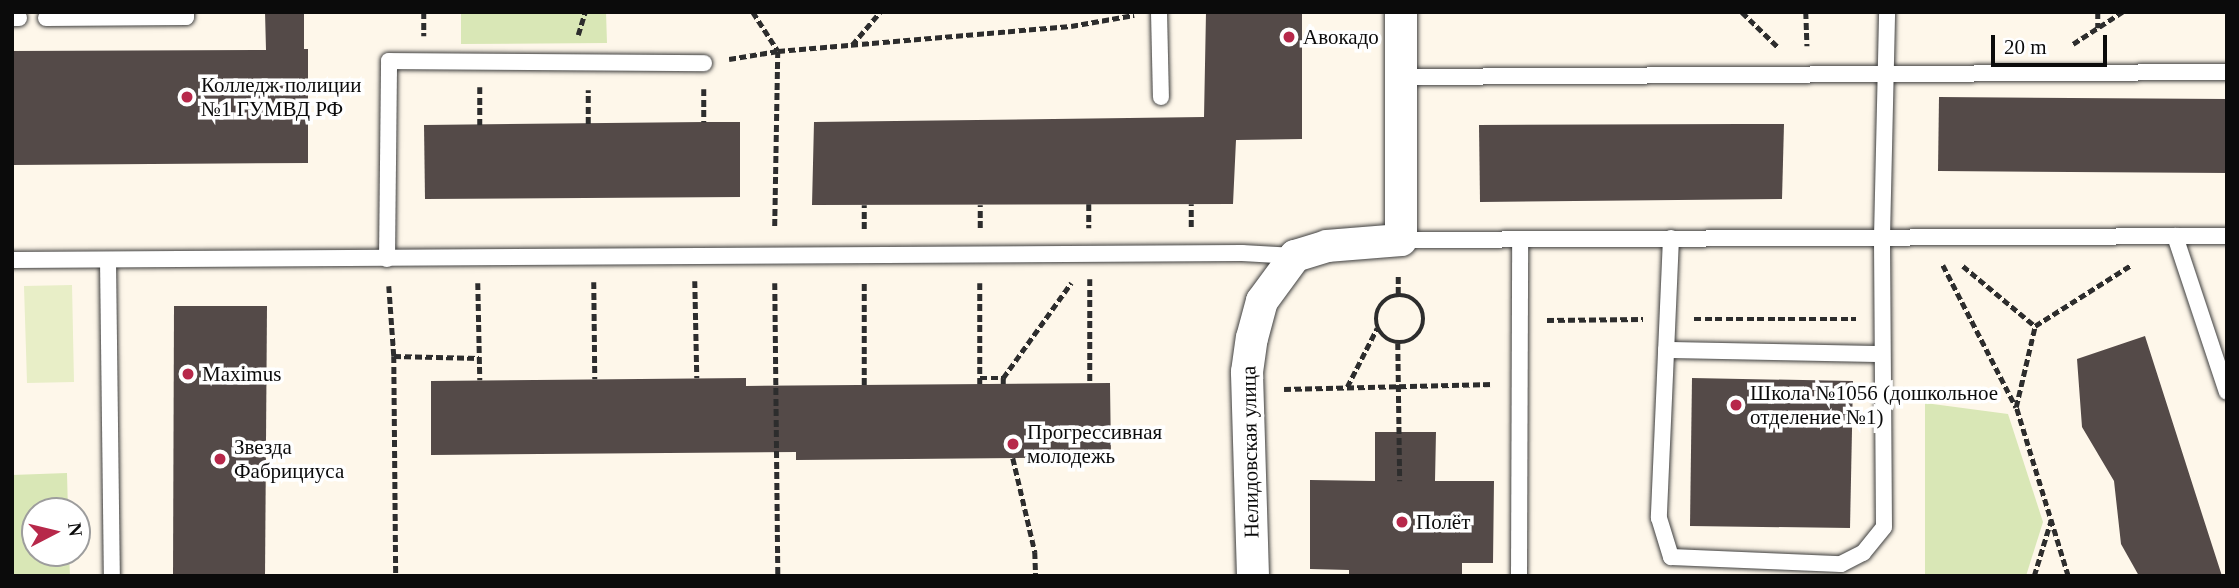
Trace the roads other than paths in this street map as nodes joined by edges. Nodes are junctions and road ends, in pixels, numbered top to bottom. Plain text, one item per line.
1 (186, 12) edge
2 (1159, 12) edge
3 (1401, 12) edge
4 (1887, 12) edge
5 (46, 18) dead end
6 (704, 63) road end
7 (2227, 72) edge
8 (1885, 74) junction
9 (1402, 77) junction
10 (1161, 97) dead end
11 (2175, 236) junction
12 (2227, 236) edge
13 (1882, 237) junction
14 (1520, 239) junction
15 (1671, 239) junction
16 (1401, 240) junction
17 (1295, 256) junction
18 (387, 259) junction
19 (12, 260) edge
20 (108, 260) junction
21 (1666, 349) junction
22 (1881, 354) junction
23 (2227, 392) edge
24 (111, 576) edge
25 (1253, 576) edge
26 (1519, 576) edge

1 - 5 lane
2 - 10 lane
3 - 9 street
4 - 8 lane
6 - 18 lane
7 - 8 lane
8 - 9 lane
8 - 13 lane
9 - 16 street
11 - 12 lane
11 - 13 lane
11 - 23 lane
13 - 15 lane
13 - 22 lane
14 - 15 lane
14 - 16 lane
14 - 26 lane
15 - 21 lane
16 - 17 street
17 - 18 lane
17 - 25 street, Нелидовская улица
18 - 20 lane
19 - 20 lane
20 - 24 lane
21 - 22 lane
21 - 22 lane

